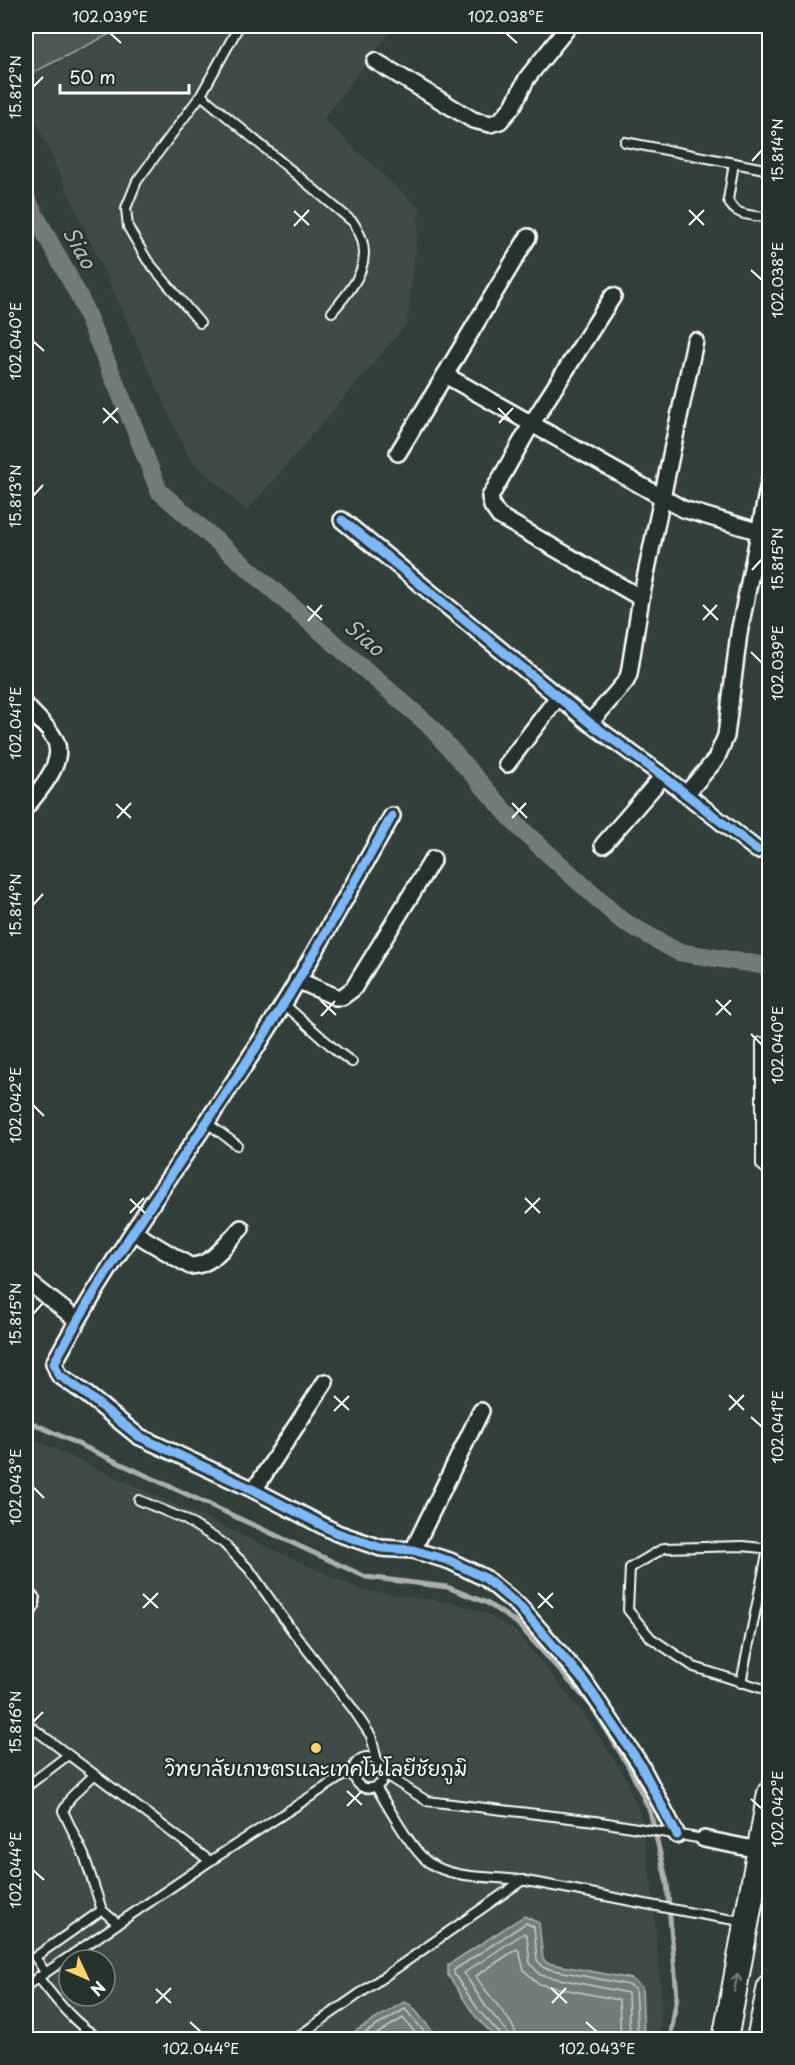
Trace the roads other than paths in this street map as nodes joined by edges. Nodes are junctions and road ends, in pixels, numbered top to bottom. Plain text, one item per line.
1 (239, 26) edge
2 (569, 26) edge
3 (375, 61) dead end
4 (201, 95) junction
5 (625, 142) dead end
6 (734, 163) junction
7 (770, 170) edge
8 (770, 218) edge
9 (528, 237) dead end
10 (613, 296) dead end
11 (332, 312) dead end
12 (200, 323) dead end
13 (695, 340) dead end
14 (445, 375) junction
15 (532, 423) junction
16 (398, 453) dead end
17 (770, 478) edge
18 (662, 499) junction
19 (342, 520) dead end
20 (764, 533) edge
21 (641, 598) junction
22 (558, 697) junction
23 (26, 706) edge
24 (590, 723) junction
25 (507, 764) dead end
26 (663, 776) junction
27 (686, 794) junction
28 (26, 807) edge
29 (392, 816) dead end
30 (603, 845) dead end
31 (757, 850) dead end
32 (433, 859) dead end
33 (297, 980) junction
34 (284, 1004) junction
35 (761, 1042) dead end
36 (352, 1062) dead end
37 (206, 1122) junction
38 (237, 1145) dead end
39 (770, 1172) edge
40 (241, 1228) dead end
41 (133, 1232) junction
42 (26, 1280) edge
43 (77, 1320) junction
44 (325, 1382) dead end
45 (481, 1411) dead end
46 (254, 1490) junction
47 (139, 1500) dead end
48 (769, 1549) edge
49 (413, 1550) junction
50 (26, 1590) edge
51 (26, 1621) edge
52 (741, 1683) junction
53 (770, 1691) edge
54 (26, 1723) edge
55 (68, 1755) junction
56 (377, 1760) junction
57 (352, 1770) junction
58 (384, 1774) junction
59 (94, 1775) junction
60 (26, 1786) edge
61 (376, 1787) junction
62 (770, 1793) edge
63 (677, 1835) junction
64 (704, 1839) joint
65 (759, 1850) junction
66 (210, 1860) junction
67 (523, 1880) junction
68 (102, 1910) junction
69 (748, 1922) junction
70 (117, 1923) junction
71 (45, 1972) junction
72 (38, 1977) junction
73 (26, 1986) edge
74 (770, 1986) edge
75 (102, 2040) edge
76 (293, 2040) edge
77 (725, 2040) edge
78 (759, 2040) edge

1 - 4 lane
2 - 3 street
4 - 11 lane
4 - 12 lane
5 - 6 lane
6 - 7 lane
6 - 8 lane
9 - 14 street
10 - 15 street
13 - 18 street
14 - 15 street
14 - 16 street
15 - 18 street
15 - 21 street
17 - 20 street
18 - 20 street
18 - 21 street
19 - 22 street
20 - 27 street
21 - 24 street
22 - 24 street
22 - 25 street
23 - 28 street
24 - 26 street
26 - 27 street
26 - 30 street
27 - 31 street
29 - 33 street
32 - 33 street
33 - 34 street
34 - 36 lane
34 - 37 street
35 - 39 lane
37 - 38 lane
37 - 41 street
40 - 41 street
41 - 43 street
42 - 43 street
43 - 46 street
44 - 46 street
45 - 49 street
46 - 49 street
47 - 56 lane
48 - 52 lane
48 - 52 lane
49 - 63 street
50 - 51 lane
52 - 53 lane
54 - 55 lane
55 - 59 lane
55 - 60 lane
56 - 57 lane
56 - 58 lane
57 - 61 lane
57 - 66 lane
58 - 61 lane
58 - 63 lane
59 - 66 lane
59 - 68 lane
61 - 67 lane
62 - 65 main road
63 - 64 lane
64 - 65 street
65 - 69 main road
66 - 70 lane
67 - 69 lane
67 - 76 lane
68 - 70 lane
68 - 71 lane
77 -> 69 main road
70 - 71 lane
71 - 72 lane
72 - 73 lane
72 - 75 lane
74 - 78 main road

